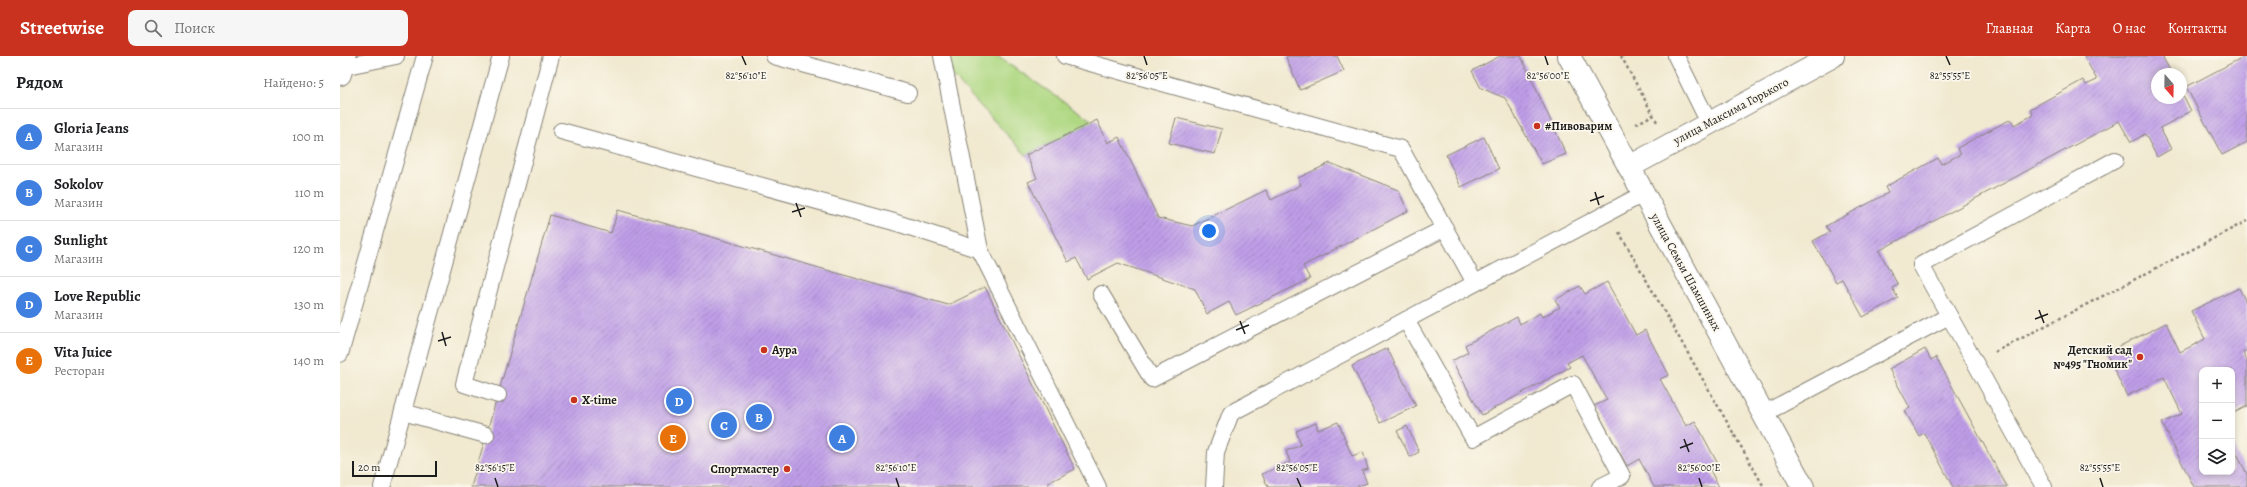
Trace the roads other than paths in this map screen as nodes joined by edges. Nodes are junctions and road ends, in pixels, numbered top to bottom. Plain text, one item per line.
1 (396, 56) edge
2 (425, 56) edge
3 (501, 56) edge
4 (551, 56) edge
5 (774, 56) edge
6 (942, 56) edge
7 (1065, 56) edge
8 (1568, 56) edge
9 (1676, 56) edge
10 (1833, 56) edge
11 (342, 66) edge
12 (908, 93) dead end
13 (1709, 123) junction
14 (561, 131) dead end
15 (2115, 160) dead end
16 (1629, 167) junction
17 (1643, 194) junction
18 (1444, 228) junction
19 (980, 250) junction
20 (1475, 283) junction
21 (1101, 294) dead end
22 (1949, 316) junction
23 (1406, 320) junction
24 (340, 354) edge
25 (498, 395) dead end
26 (403, 412) junction
27 (1763, 414) junction
28 (486, 435) dead end
29 (382, 487) edge
30 (1098, 487) edge
31 (1214, 487) edge
32 (1600, 487) edge
33 (1803, 487) edge
34 (2044, 487) edge

1 - 11 lane
2 - 24 lane
3 - 26 lane
4 - 25 lane
5 - 12 lane
6 - 19 lane
7 - 18 lane
8 - 16 street, улица Семьи Шамшиных
9 - 13 lane
10 - 13 street, улица Максима Горького
13 - 16 street, улица Максима Горького
14 - 19 lane
15 - 22 lane
16 - 17 street, улица Семьи Шамшиных
17 - 20 lane
17 - 27 street, улица Семьи Шамшиных
18 - 20 lane
18 - 21 lane
19 - 30 lane
20 - 23 lane
22 - 27 lane
22 - 34 lane
23 - 31 lane
23 - 32 lane
26 - 28 lane
26 - 29 lane
27 - 33 street, улица Семьи Шамшиных

